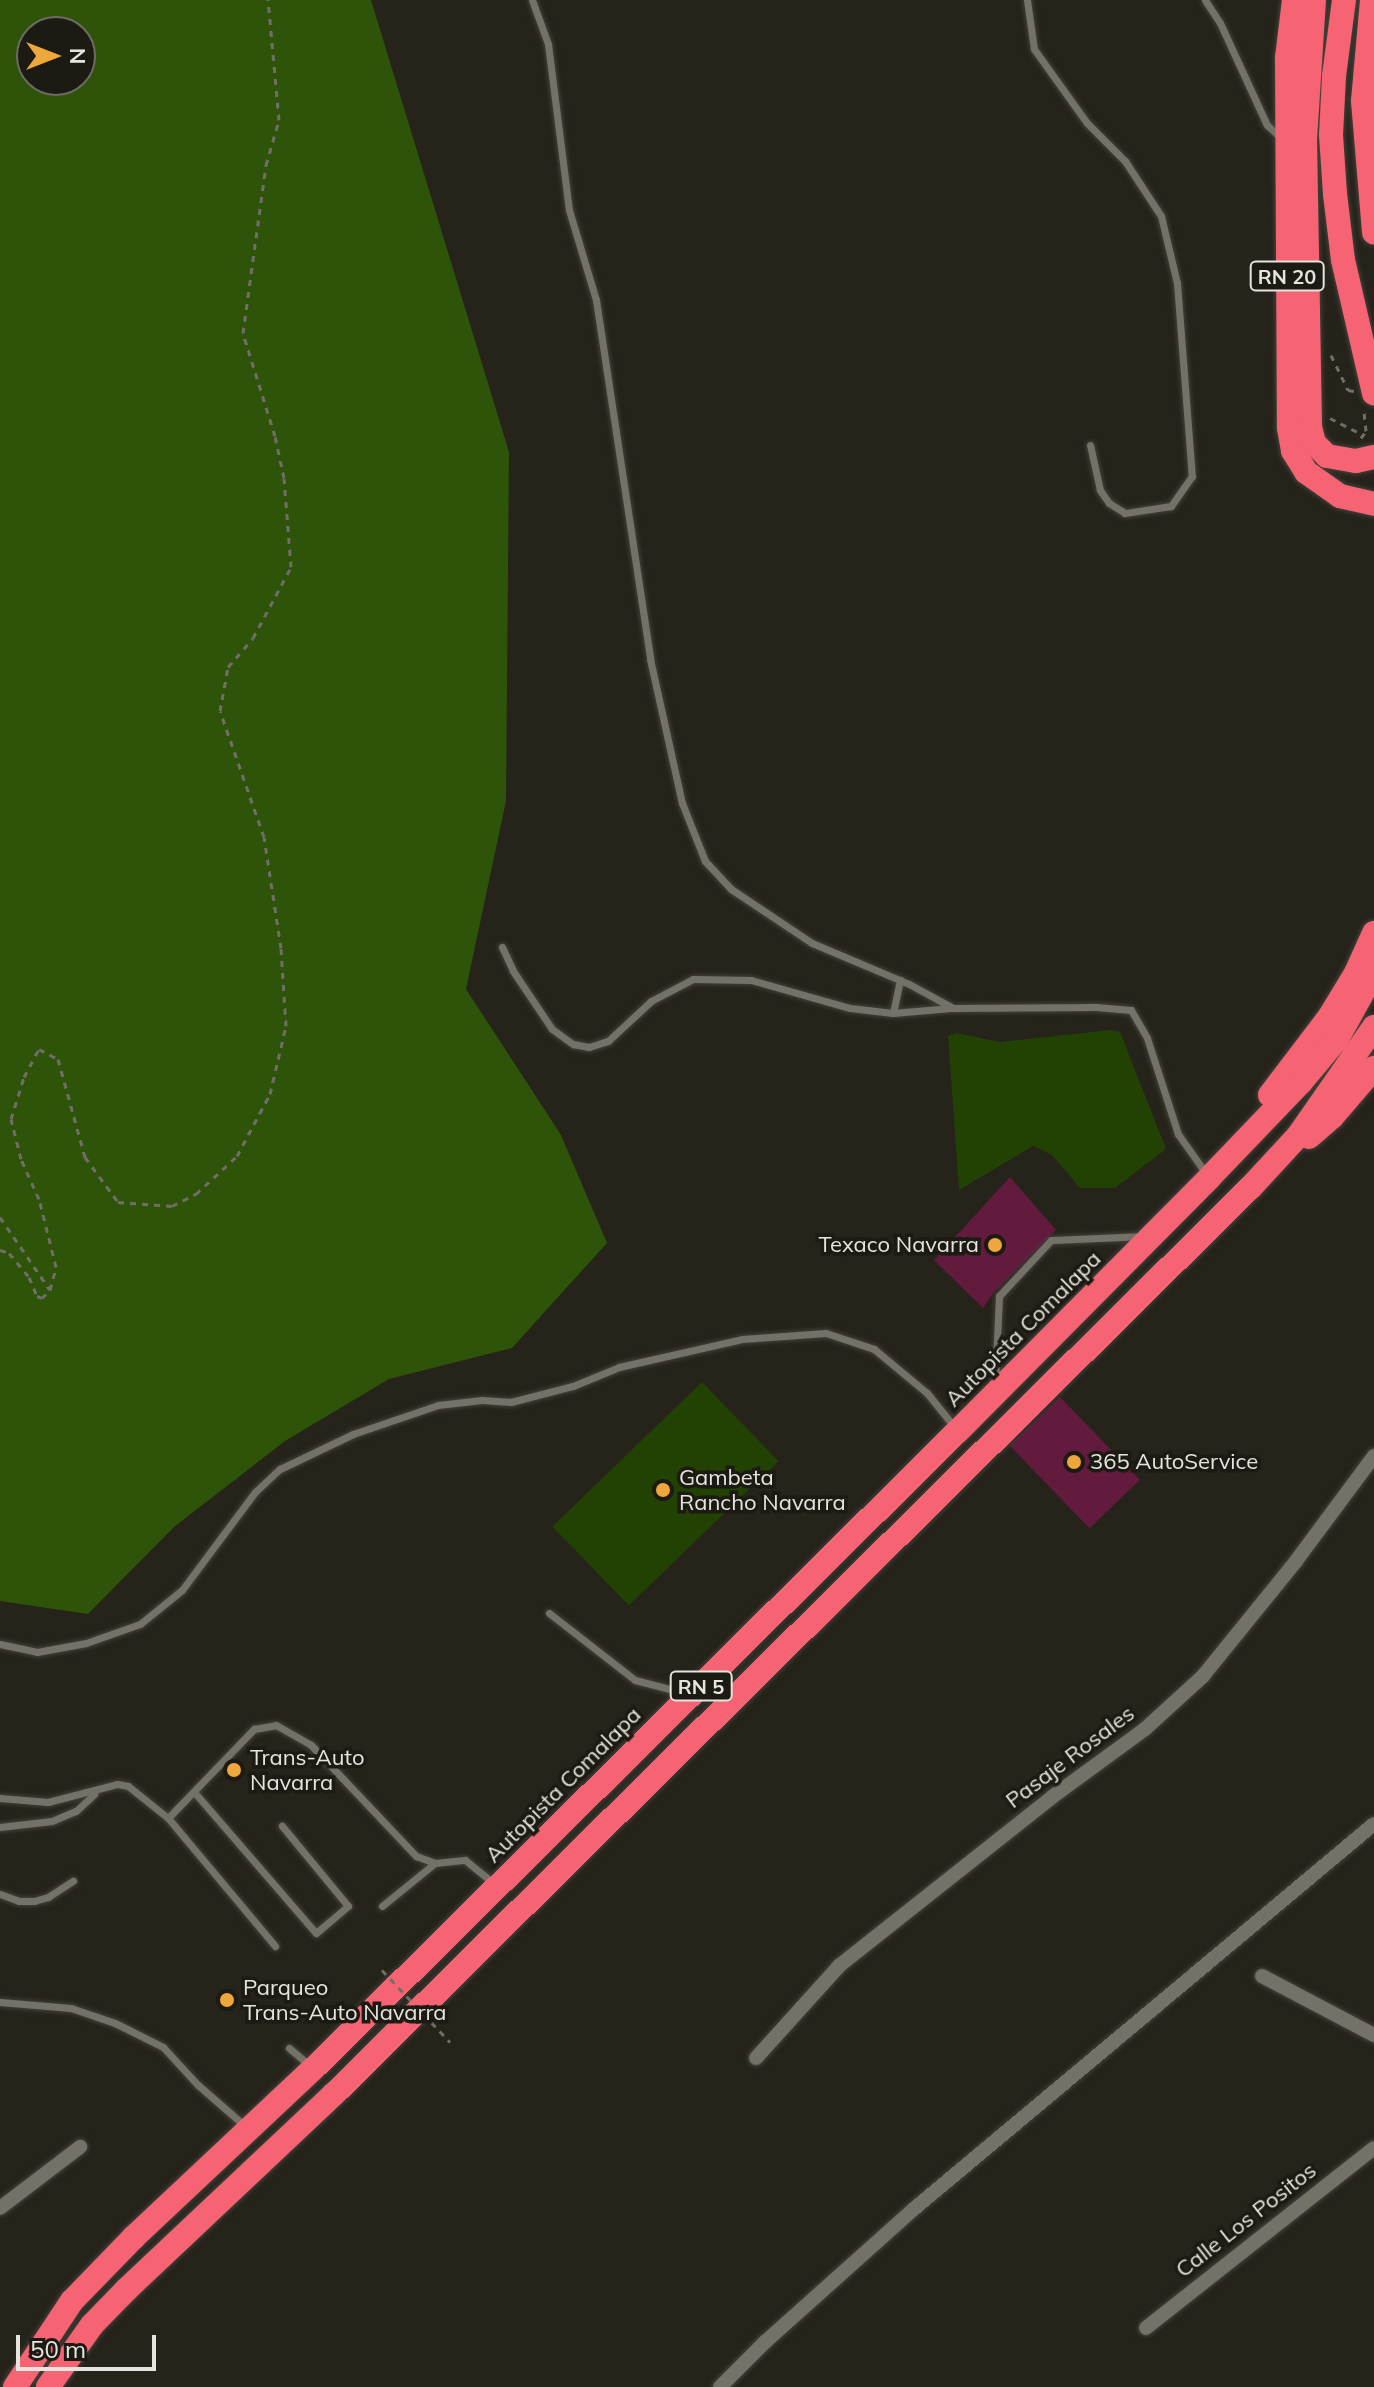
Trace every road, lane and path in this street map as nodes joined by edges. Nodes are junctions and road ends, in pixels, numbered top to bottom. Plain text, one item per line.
1 (268, 0) edge
2 (532, 0) edge
3 (1027, 0) edge
4 (1205, 0) edge
5 (1294, 0) edge
6 (1314, 0) edge
7 (1344, 0) edge
8 (1372, 0) edge
9 (1287, 142) junction
10 (1374, 233) edge
11 (1325, 348) dead end
12 (1374, 391) edge
13 (1090, 445) dead end
14 (1374, 457) edge
15 (1374, 504) edge
16 (1374, 933) edge
17 (502, 947) dead end
18 (1374, 972) edge
19 (900, 980) junction
20 (953, 1008) junction
21 (893, 1013) junction
22 (1374, 1027) edge
23 (1374, 1068) edge
24 (1209, 1178) junction
25 (1250, 1188) junction
26 (0, 1217) edge
27 (1152, 1236) junction
28 (0, 1250) edge
29 (50, 1290) junction
30 (995, 1394) junction
31 (958, 1431) junction
32 (1374, 1456) edge
33 (549, 1613) dead end
34 (0, 1644) edge
35 (691, 1695) junction
36 (95, 1792) junction
37 (195, 1793) junction
38 (0, 1798) edge
39 (168, 1818) junction
40 (1374, 1824) edge
41 (282, 1826) dead end
42 (0, 1827) edge
43 (435, 1863) junction
44 (73, 1881) dead end
45 (497, 1887) junction
46 (0, 1894) edge
47 (382, 1906) dead end
48 (275, 1946) dead end
49 (382, 1970) dead end
50 (1262, 1976) dead end
51 (0, 2002) edge
52 (1374, 2035) edge
53 (450, 2042) dead end
54 (289, 2048) dead end
55 (756, 2058) dead end
56 (313, 2069) junction
57 (249, 2130) junction
58 (80, 2147) dead end
59 (1374, 2148) edge
60 (0, 2208) edge
61 (1146, 2328) dead end
62 (15, 2387) edge
63 (48, 2387) edge
64 (720, 2387) edge

1 - 29 path
2 - 19 lane
3 - 13 lane
4 - 9 lane
5 - 9 highway, RN 20
6 - 14 highway, RN 20
7 - 12 highway
8 - 10 highway
9 - 15 highway, RN 20
11 - 12 path
16 - 24 highway
17 - 21 lane
18 - 24 highway, Autopista Comalapa / RN 5
19 - 20 lane
19 - 21 lane
20 - 21 lane
20 - 24 lane
22 - 25 highway, RN 5
23 - 25 highway
24 - 27 highway, Autopista Comalapa / RN 5
25 - 63 highway, RN 5
26 - 29 path
27 - 30 highway, Autopista Comalapa / RN 5
27 - 30 lane
28 - 29 path
30 - 31 highway, Autopista Comalapa / RN 5
31 - 34 lane
31 - 35 highway, Autopista Comalapa / RN 5
32 - 55 street, Pasaje Rosales
33 - 35 lane
35 - 45 highway, Autopista Comalapa / RN 5
36 - 38 lane
36 - 39 lane
36 - 42 lane
37 - 39 lane
37 - 41 lane
37 - 43 lane
39 - 48 lane
40 - 64 street
43 - 45 lane
43 - 47 lane
44 - 46 lane
45 - 56 highway, Autopista Comalapa / RN 5
49 - 53 path, bridge
50 - 52 street
51 - 57 lane
54 - 56 lane
56 - 57 highway, Autopista Comalapa / RN 5
57 - 62 highway, Autopista Comalapa / RN 5
58 - 60 street
59 - 61 street, Calle Los Positos

